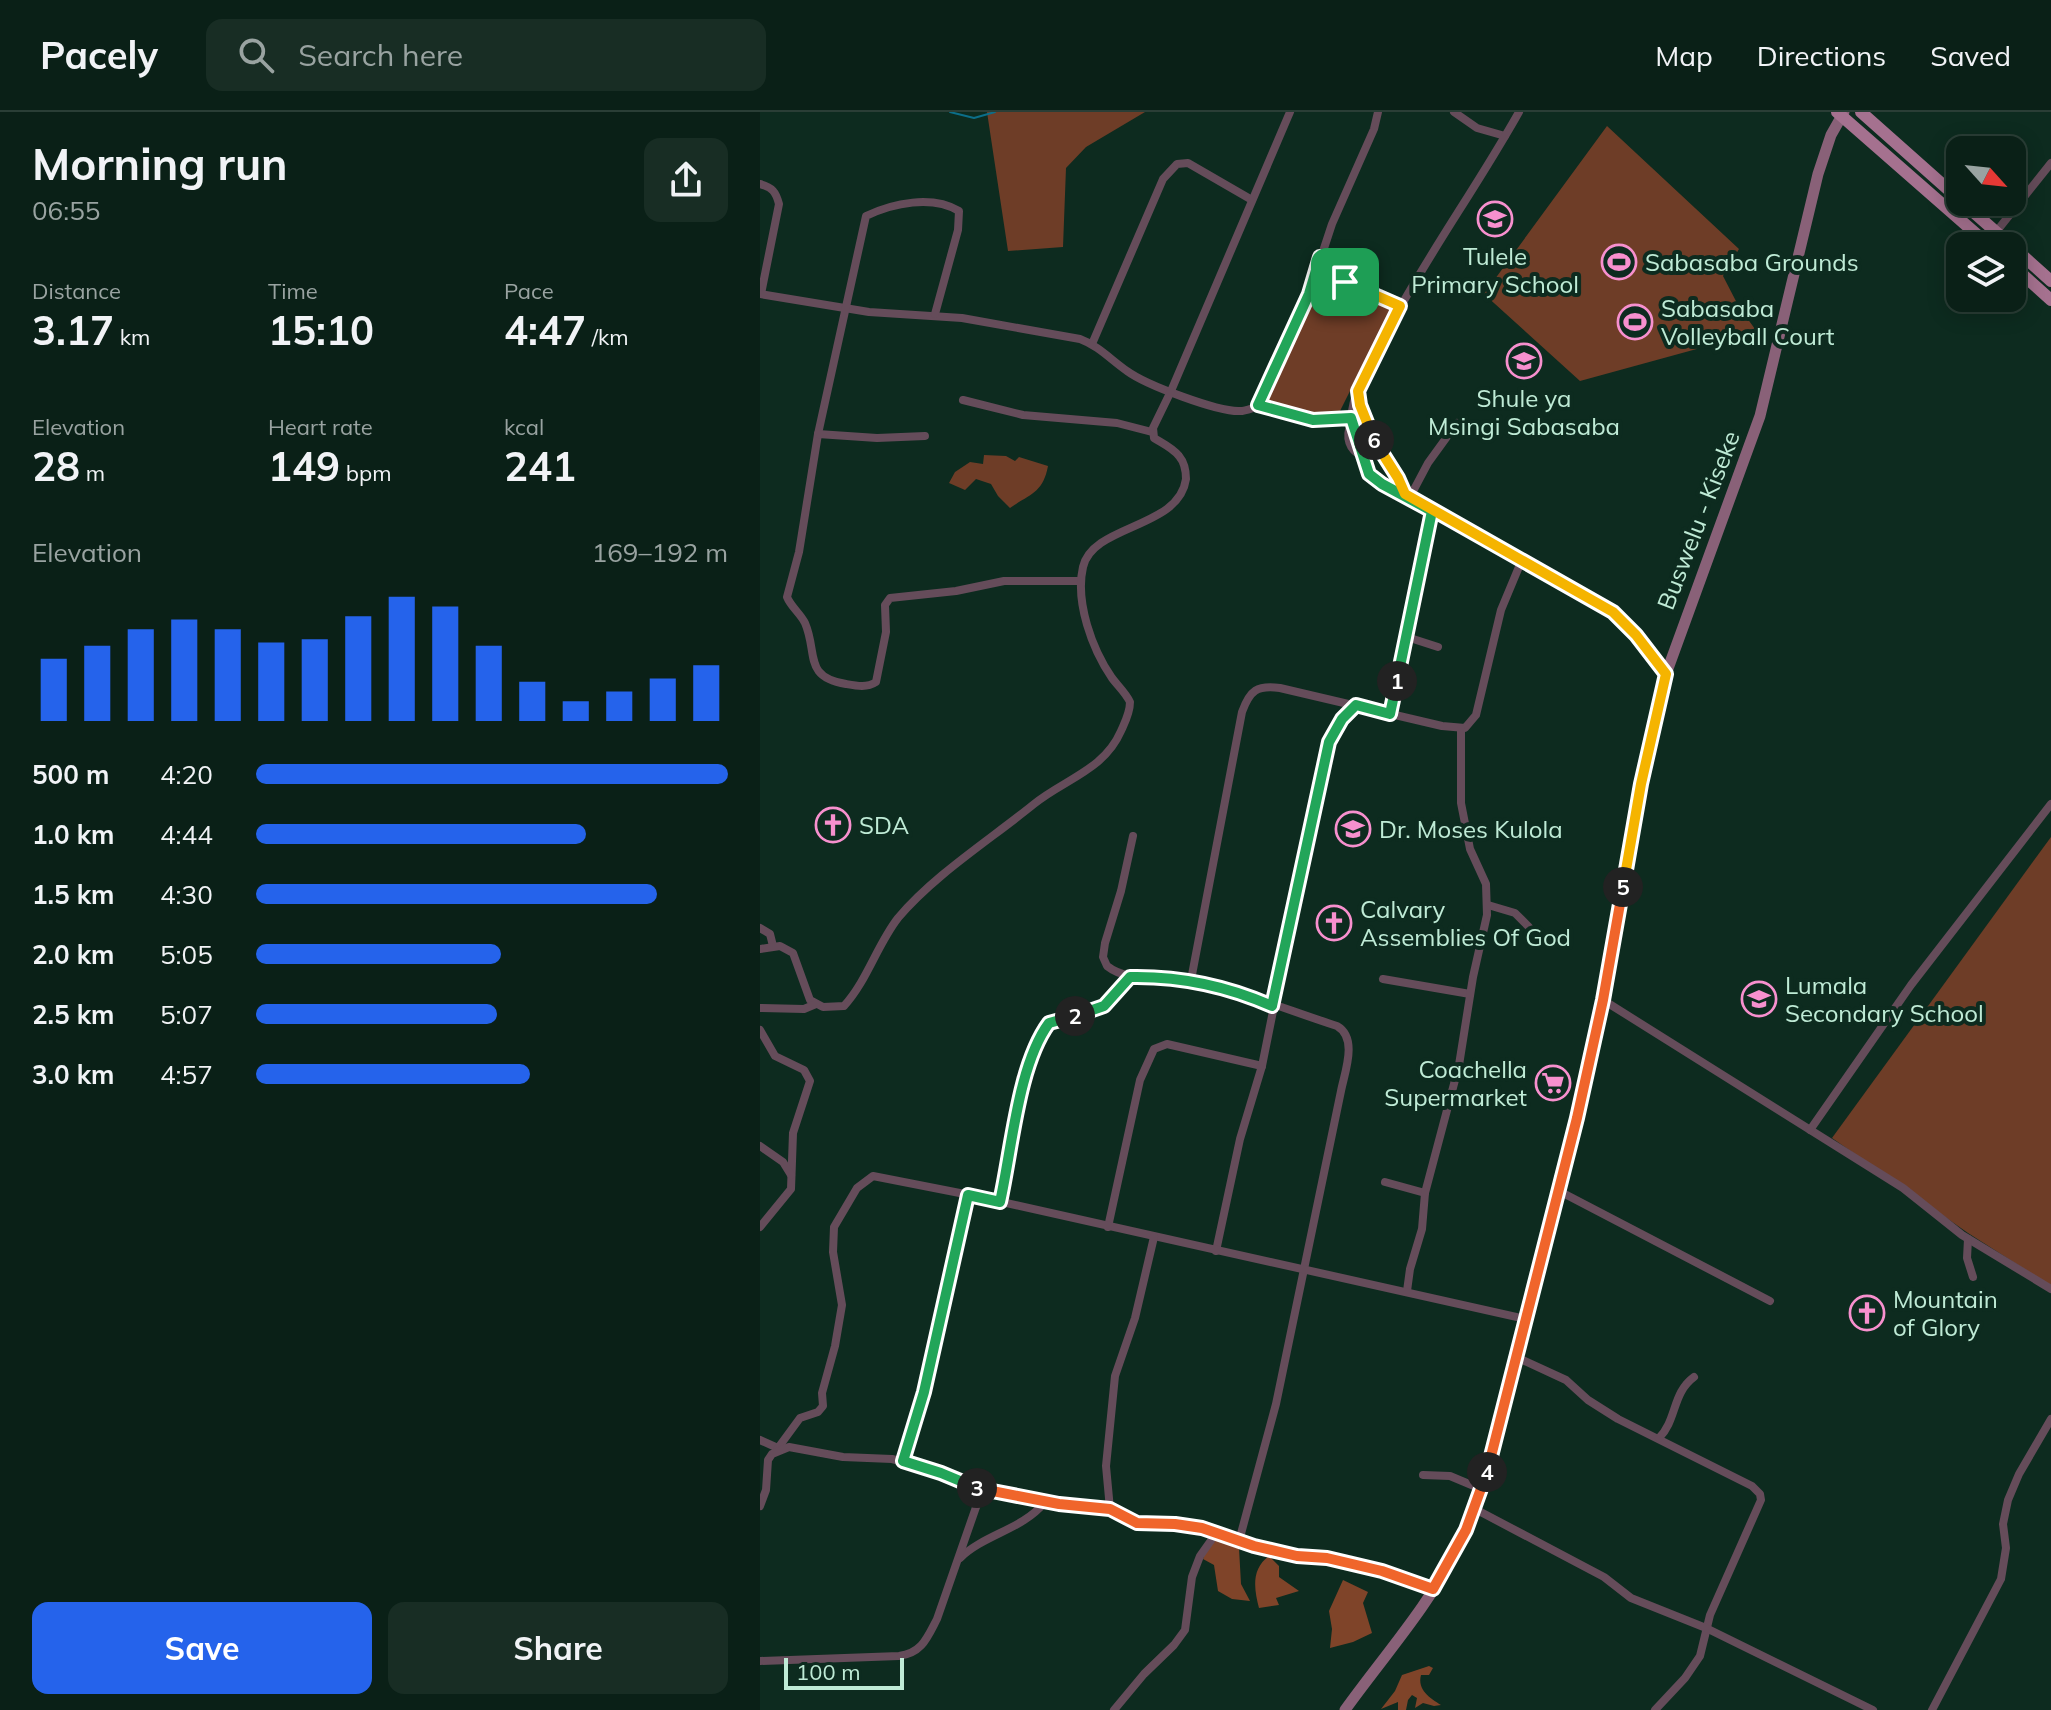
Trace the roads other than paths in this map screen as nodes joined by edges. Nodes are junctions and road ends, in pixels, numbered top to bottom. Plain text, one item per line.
1 (1290, 112) edge
2 (1378, 112) edge
3 (1454, 112) edge
4 (1519, 112) edge
5 (1861, 112) edge
6 (1841, 114) edge
7 (1505, 136) junction
8 (2051, 163) edge
9 (760, 184) edge
10 (1946, 188) edge
11 (1252, 200) junction
12 (1978, 216) edge
13 (1974, 232) edge
14 (1996, 232) joint
15 (1320, 257) junction
16 (2026, 258) edge
17 (2048, 276) edge
18 (2026, 278) edge
19 (761, 294) edge
20 (2051, 300) edge
21 (1400, 306) junction
22 (846, 307) junction
23 (935, 314) junction
24 (1092, 344) junction
25 (1171, 391) junction
26 (1358, 391) junction
27 (963, 400) dead end
28 (1258, 405) junction
29 (1352, 420) junction
30 (1457, 423) dead end
31 (1152, 432) junction
32 (818, 434) junction
33 (925, 436) dead end
34 (1407, 496) junction
35 (1432, 511) junction
36 (1521, 562) junction
37 (1081, 581) junction
38 (1407, 637) junction
39 (1438, 647) dead end
40 (1666, 674) junction
41 (1356, 705) junction
42 (1390, 714) junction
43 (1461, 729) junction
44 (2051, 804) edge
45 (1133, 836) dead end
46 (1488, 905) junction
47 (1529, 927) dead end
48 (760, 928) edge
49 (773, 946) junction
50 (760, 949) edge
51 (1130, 977) junction
52 (1383, 979) dead end
53 (1191, 980) junction
54 (1470, 994) junction
55 (1603, 1000) junction
56 (816, 1004) junction
57 (1272, 1006) junction
58 (760, 1008) edge
59 (760, 1030) edge
60 (1262, 1066) junction
61 (1810, 1130) junction
62 (760, 1146) edge
63 (792, 1177) junction
64 (1385, 1182) dead end
65 (1559, 1191) junction
66 (1425, 1193) junction
67 (968, 1195) junction
68 (1000, 1202) junction
69 (760, 1227) edge
70 (1108, 1227) junction
71 (1154, 1237) junction
72 (1968, 1239) junction
73 (1216, 1251) junction
74 (1302, 1271) junction
75 (1973, 1277) dead end
76 (2051, 1289) edge
77 (1407, 1291) junction
78 (1770, 1301) dead end
79 (1526, 1319) junction
80 (1516, 1357) junction
81 (1694, 1377) dead end
82 (2051, 1419) edge
83 (1659, 1438) junction
84 (760, 1440) edge
85 (779, 1449) junction
86 (903, 1461) junction
87 (1423, 1475) dead end
88 (1481, 1489) junction
89 (982, 1490) junction
90 (1045, 1502) junction
91 (760, 1506) edge
92 (1110, 1509) junction
93 (1475, 1509) junction
94 (1217, 1532) junction
95 (1239, 1541) junction
96 (959, 1558) junction
97 (1433, 1589) junction
98 (1706, 1628) junction
99 (760, 1661) edge
100 (1350, 1708) edge
101 (1114, 1710) edge
102 (1655, 1710) edge
103 (1873, 1710) edge
104 (1932, 1710) edge

1 - 11 street
2 - 15 street
3 - 7 street
4 - 7 street
5 - 10 main road
6 - 13 main road
6 - 40 main road, Buswelu - Kiseke
7 - 21 street
8 - 14 street
9 - 19 street
11 - 24 street
11 - 25 street
12 - 14 main road
15 - 21 street
15 - 28 street
16 - 17 main road
18 - 20 main road
19 - 22 street
21 - 26 street
22 - 23 street
22 - 23 street
22 - 32 street
23 - 24 street
24 - 25 street
25 - 28 street
25 - 31 street
26 - 29 street
26 - 34 street
27 - 31 street
28 - 29 street
29 - 34 street
30 - 34 street
31 - 37 street
32 - 33 street
32 - 37 street
34 - 35 street
35 - 36 street
35 - 38 street
36 - 40 street
36 - 43 street
37 - 56 street
38 - 39 street
38 - 42 street
40 - 55 main road, Buswelu - Kiseke
41 - 42 street
41 - 53 street
41 - 57 street
42 - 43 street
43 - 46 street
44 - 61 street
45 - 51 street
46 - 47 street
46 - 54 street
48 - 49 street
49 - 50 street
49 - 56 street
51 - 53 street
51 - 68 street
52 - 54 street
53 - 57 street
54 - 66 street
55 - 61 street
55 - 65 main road, Buswelu - Kiseke
56 - 58 street
57 - 60 street
57 - 74 street
59 - 63 street
60 - 70 street
60 - 73 street
61 - 72 street
62 - 63 street
63 - 69 street
64 - 66 street
65 - 78 street
65 - 79 main road, Buswelu - Kiseke
66 - 77 street
67 - 68 street
67 - 85 street
67 - 86 street
68 - 70 street
70 - 71 street
71 - 73 street
71 - 92 street
72 - 75 street
72 - 76 street
73 - 74 street
74 - 77 street
74 - 95 street
77 - 79 street
79 - 80 main road, Buswelu - Kiseke
80 - 83 street
80 - 88 main road, Buswelu - Kiseke
81 - 83 street
82 - 104 street
83 - 98 street
84 - 85 street
85 - 86 street
85 - 91 street
86 - 89 street
87 - 88 street
88 - 93 main road, Buswelu - Kiseke
89 - 90 street
89 - 96 street
90 - 92 street
90 - 96 street
92 - 94 street
93 - 97 main road, Buswelu - Kiseke
93 - 98 street
94 - 95 street
94 - 101 street
95 - 97 street
96 - 99 street
97 - 100 main road, Buswelu - Kiseke
98 - 102 street
98 - 103 street

